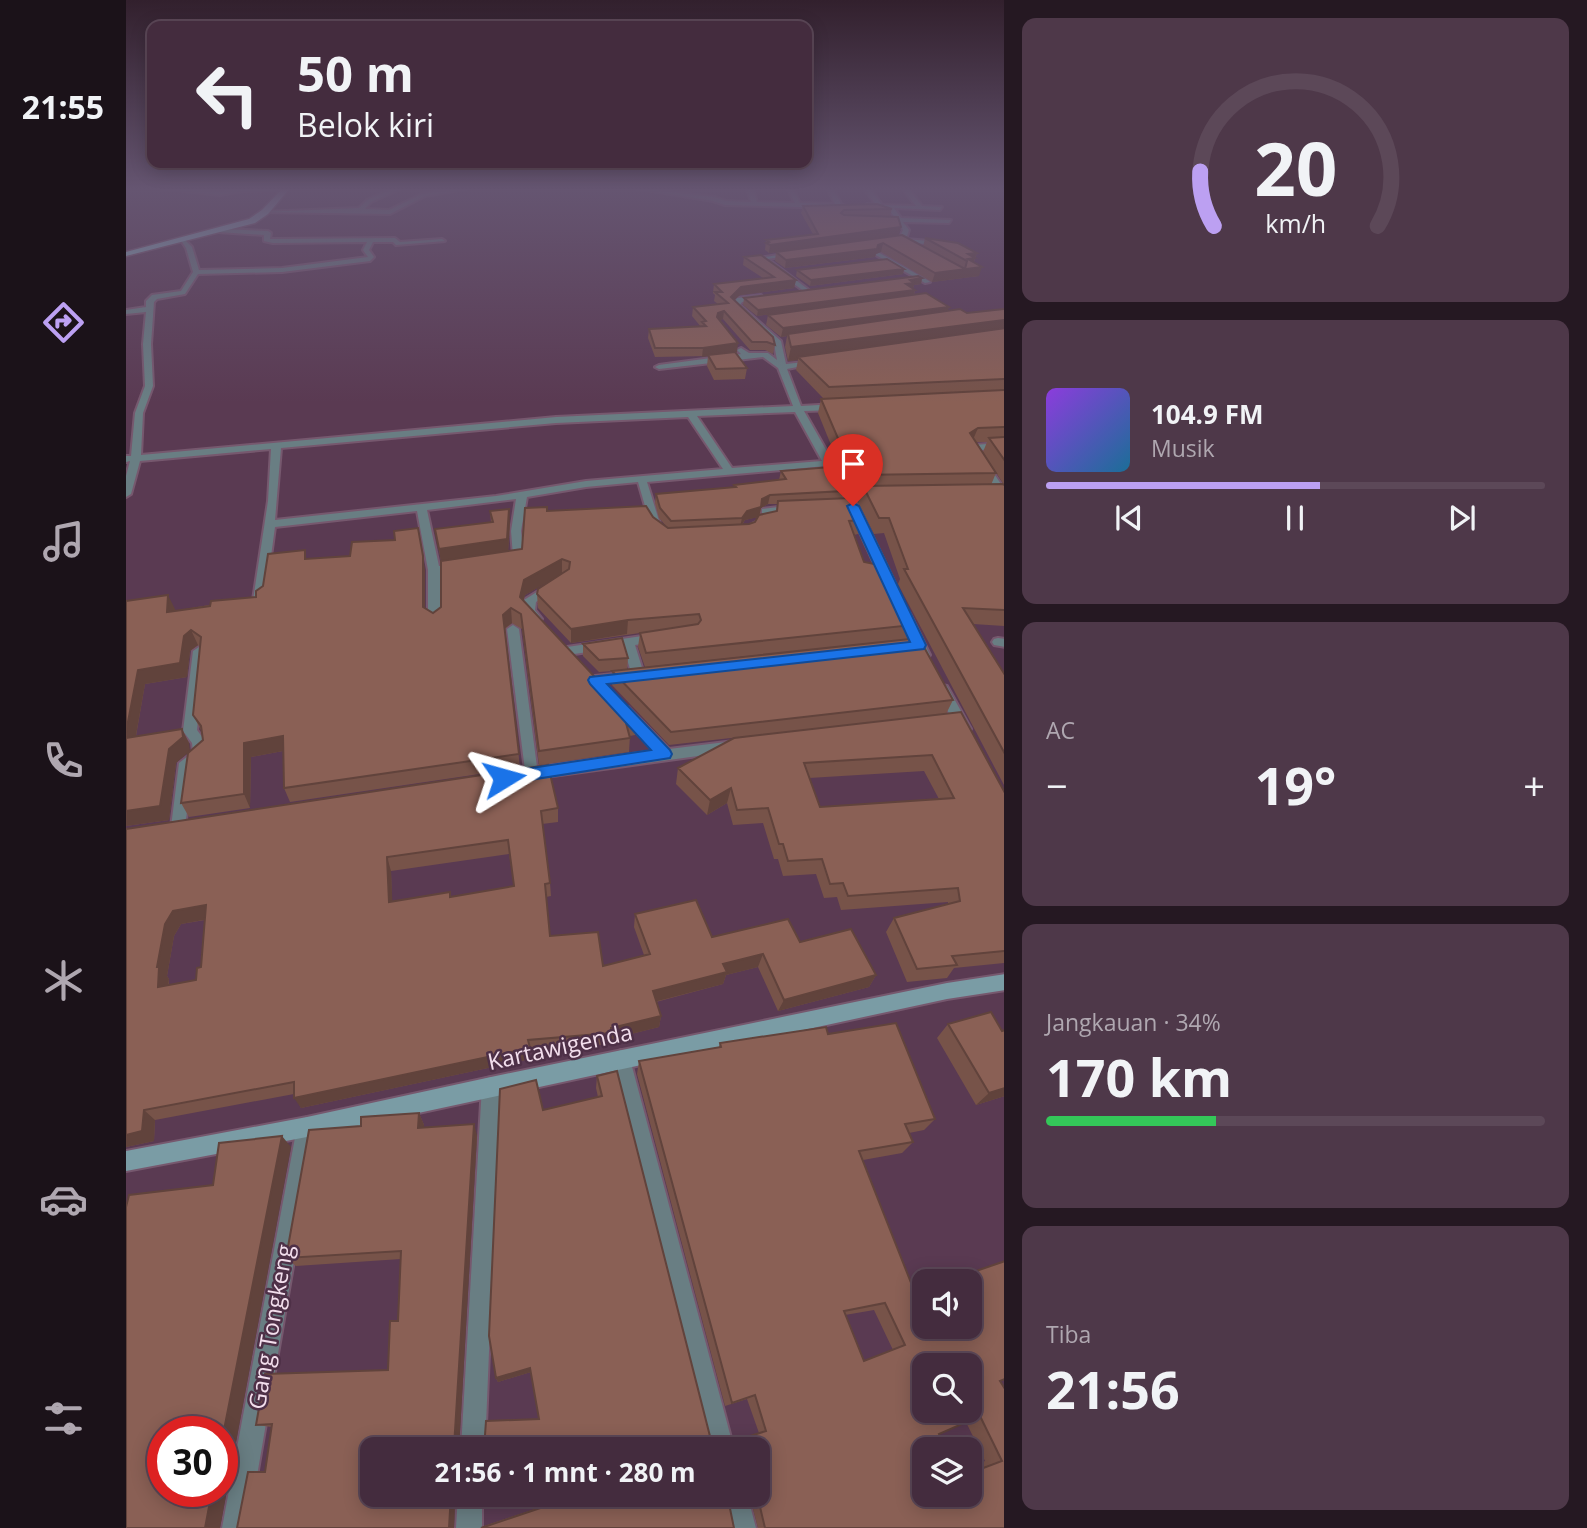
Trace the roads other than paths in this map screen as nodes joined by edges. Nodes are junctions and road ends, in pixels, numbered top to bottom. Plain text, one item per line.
1 (192, 259) edge
2 (367, 259) edge
3 (764, 259) edge
4 (888, 260) joint
5 (875, 262) edge
6 (196, 272) junction
7 (796, 272) edge
8 (783, 274) junction
9 (917, 276) junction
10 (903, 278) edge
11 (927, 282) dead end
12 (821, 289) edge
13 (807, 291) junction
14 (795, 293) edge
15 (772, 295) edge
16 (148, 309) junction
17 (126, 312) edge
18 (769, 320) edge
19 (756, 321) junction
20 (792, 341) edge
21 (778, 343) junction
22 (738, 347) edge
23 (747, 356) junction
24 (822, 361) edge
25 (659, 367) dead end
26 (782, 367) junction
27 (853, 406) edge
28 (798, 409) junction
29 (690, 413) junction
30 (276, 446) junction
31 (1004, 446) edge
32 (131, 458) edge
33 (827, 463) junction
34 (730, 473) junction
35 (989, 477) junction
36 (1004, 477) edge
37 (642, 481) junction
38 (126, 494) edge
39 (522, 495) junction
40 (861, 495) edge
41 (986, 495) edge
42 (1002, 497) edge
43 (848, 502) junction
44 (421, 507) junction
45 (808, 508) edge
46 (270, 524) junction
47 (746, 533) edge
48 (666, 536) edge
49 (501, 562) edge
50 (474, 565) edge
51 (434, 570) junction
52 (563, 579) edge
53 (260, 600) edge
54 (434, 621) edge
55 (513, 629) dead end
56 (665, 636) edge
57 (627, 642) junction
58 (199, 651) edge
59 (581, 666) junction
60 (930, 667) edge
61 (936, 678) edge
62 (971, 743) edge
63 (745, 745) edge
64 (664, 754) junction
65 (178, 827) edge
66 (1004, 982) edge
67 (621, 1059) junction
68 (491, 1086) junction
69 (307, 1127) junction
70 (126, 1161) edge
71 (473, 1437) edge
72 (719, 1437) edge
73 (470, 1507) edge
74 (737, 1507) edge
75 (235, 1528) edge
76 (469, 1528) edge
77 (743, 1528) edge

1 - 6 street
2 - 6 street
3 - 8 street
4 - 5 street
4 - 9 street
6 - 16 street
7 - 8 street
8 - 13 street
9 - 10 street
9 - 11 street
12 - 13 street
13 - 14 street
15 - 19 street
16 - 17 street
16 - 32 street
18 - 19 street
19 - 21 street
20 - 21 street
21 - 26 street
22 - 23 street
23 - 25 street
23 - 26 street
24 - 26 street
26 - 28 street
27 - 28 street
28 - 29 street
28 - 33 street
29 - 30 street
29 - 34 street
30 - 32 street
30 - 46 street
31 - 35 street
32 - 38 street
33 - 34 street
33 - 43 street
34 - 37 street
35 - 36 street
35 - 42 street
37 - 39 street
37 - 48 street
39 - 44 street
39 - 49 street
40 - 43 street
41 - 42 street
43 - 60 street
44 - 46 street
44 - 51 street
45 - 47 street
46 - 53 street
50 - 51 street
51 - 54 street
52 - 59 street
55 - 64 street
56 - 57 street
57 - 59 street
57 - 59 street
58 - 65 street
59 - 64 street
61 - 62 street
63 - 64 street
66 - 67 street, Kartawigenda
67 - 68 street, Kartawigenda
67 - 72 street
68 - 69 street, Kartawigenda
68 - 71 street
69 - 70 street, Kartawigenda
69 - 75 street, Gang Tongkeng
73 - 76 street
74 - 77 street

